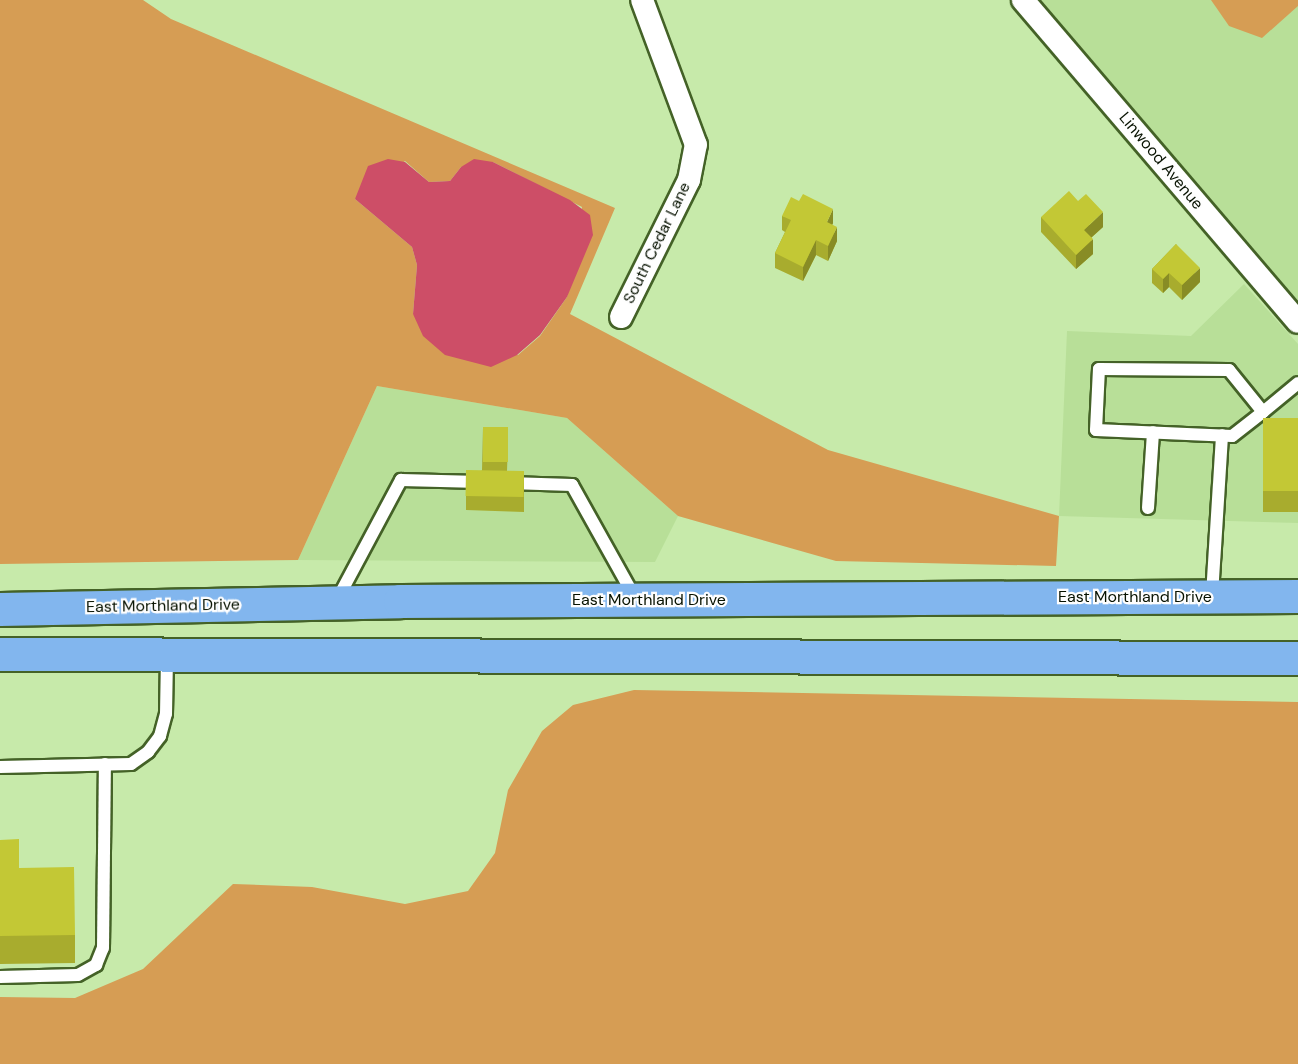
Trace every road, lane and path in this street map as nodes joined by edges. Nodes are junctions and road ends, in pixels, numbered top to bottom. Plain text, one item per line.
1 (642, 0) edge
2 (1023, 0) edge
3 (621, 317) dead end
4 (1298, 322) edge
5 (1298, 383) edge
6 (1263, 412) junction
7 (1153, 432) junction
8 (1222, 435) junction
9 (1148, 508) dead end
10 (1212, 596) junction
11 (1298, 596) edge
12 (636, 600) junction
13 (336, 602) junction
14 (0, 609) edge
15 (0, 654) edge
16 (168, 654) junction
17 (1298, 658) edge
18 (105, 764) junction
19 (0, 767) edge
20 (0, 977) edge

1 - 3 street, South Cedar Lane
2 - 4 street, Linwood Avenue
5 - 6 lane
6 - 7 lane
6 - 8 lane
7 - 8 lane
7 - 9 lane
8 - 10 lane
10 - 11 highway, East Morthland Drive
10 - 12 highway, East Morthland Drive
12 - 13 highway, East Morthland Drive
12 - 13 lane
13 - 14 highway, East Morthland Drive
15 - 16 highway
16 - 17 highway
16 - 18 lane
18 - 19 lane
18 - 20 lane

